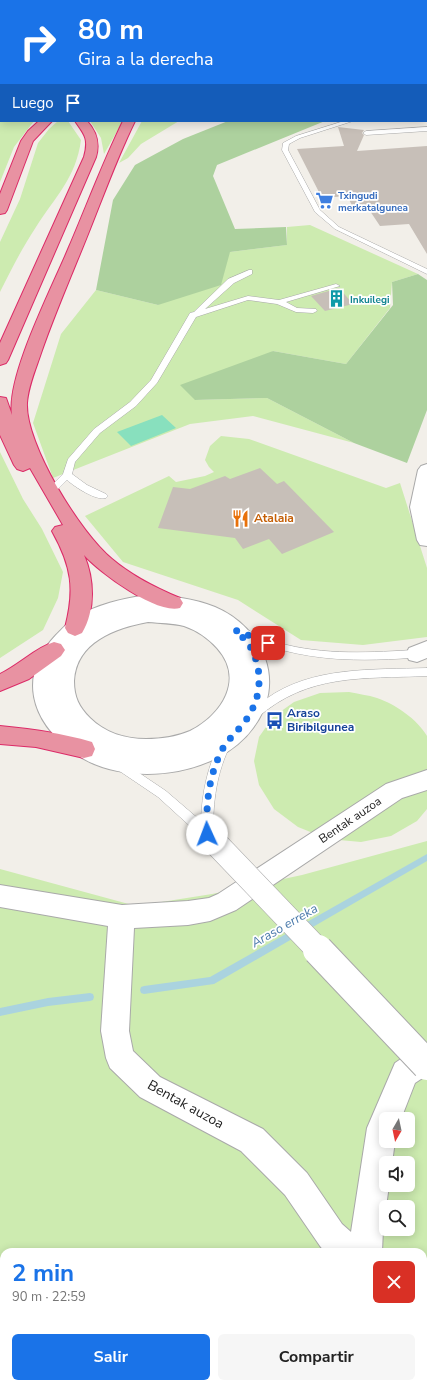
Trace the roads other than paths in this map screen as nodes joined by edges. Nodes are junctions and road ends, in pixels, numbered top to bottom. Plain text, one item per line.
1 (82, 122) edge
2 (129, 122) edge
3 (347, 122) edge
4 (42, 124) edge
5 (427, 129) edge
6 (366, 133) dead end
7 (0, 210) edge
8 (249, 272) dead end
9 (427, 272) edge
10 (336, 286) dead end
11 (280, 302) junction
12 (313, 311) dead end
13 (193, 315) junction
14 (0, 360) edge
15 (0, 402) edge
16 (67, 475) junction
17 (426, 477) edge
18 (51, 491) junction
19 (103, 496) dead end
20 (427, 540) edge
21 (173, 603) junction
22 (75, 628) junction
23 (228, 634) junction
24 (54, 650) junction
25 (424, 652) edge
26 (427, 672) edge
27 (0, 683) edge
28 (235, 732) junction
29 (0, 735) edge
30 (84, 749) junction
31 (113, 761) junction
32 (427, 780) edge
33 (207, 834) junction
34 (0, 896) edge
35 (122, 917) junction
36 (427, 1058) edge
37 (427, 1065) edge
38 (344, 1248) edge
39 (366, 1248) edge

1 - 14 highway
2 - 18 highway
3 - 9 lane
4 - 7 highway
5 - 6 lane
8 - 13 lane
10 - 11 lane
11 - 12 lane
11 - 13 lane
13 - 16 lane
15 - 22 highway
16 - 18 lane
16 - 19 lane
17 - 20 street
18 - 21 highway
21 - 22 street
21 - 23 street
22 - 24 street
23 - 23 street
23 - 25 lane
23 - 28 street
24 - 27 highway
24 - 30 street
26 - 28 lane
28 - 31 street
28 - 33 lane
29 - 30 highway
30 - 31 street
31 - 33 lane
32 - 35 street, Bentak auzoa
33 - 37 street, bridge
34 - 35 street, Bentak auzoa
35 - 38 street, Bentak auzoa
36 - 39 street

